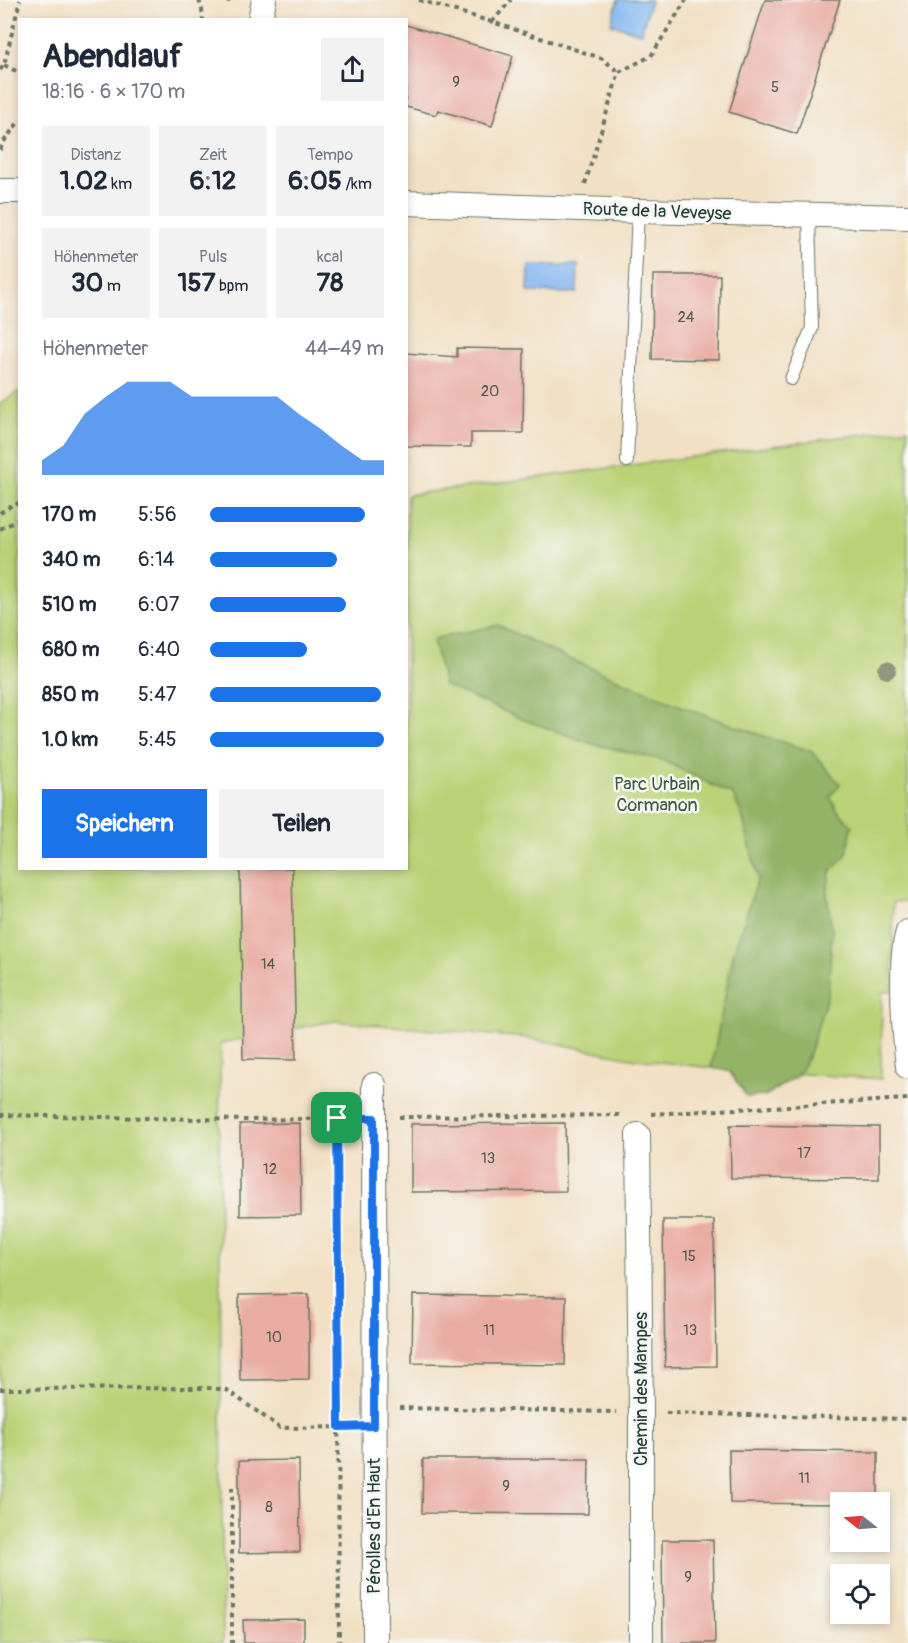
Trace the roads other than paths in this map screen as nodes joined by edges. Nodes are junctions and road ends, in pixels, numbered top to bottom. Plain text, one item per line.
1 (264, 0) edge
2 (260, 18) edge
3 (0, 191) edge
4 (18, 191) edge
5 (408, 203) edge
6 (638, 211) junction
7 (809, 215) junction
8 (908, 217) edge
9 (791, 380) dead end
10 (627, 461) dead end
11 (908, 932) edge
12 (908, 1067) edge
13 (374, 1085) dead end
14 (638, 1135) dead end
15 (375, 1643) edge
16 (641, 1643) edge

1 - 2 street
3 - 4 street
5 - 6 street, Route de la Veveyse
6 - 7 street, Route de la Veveyse
6 - 10 lane
7 - 8 street, Route de la Veveyse
7 - 9 lane
11 - 12 street
13 - 15 street, Pérolles d'En Haut
14 - 16 street, Chemin des Mampes

